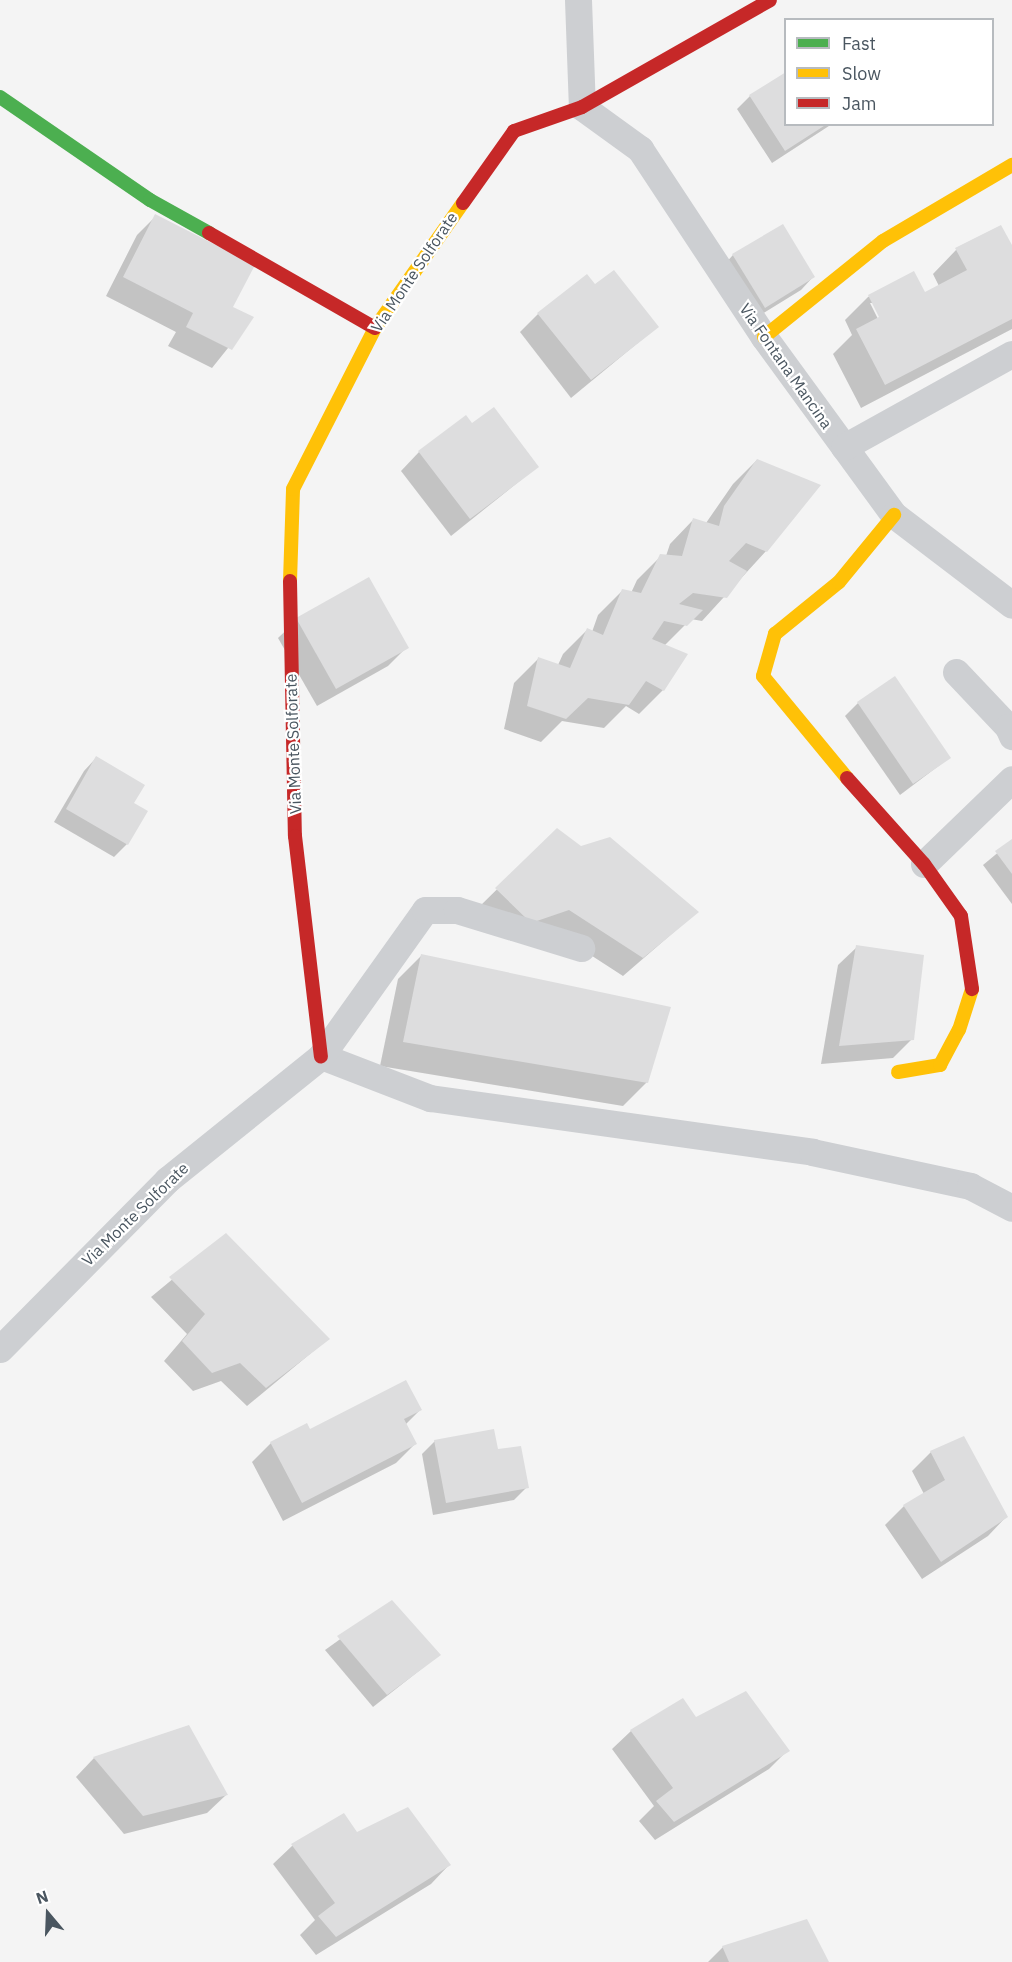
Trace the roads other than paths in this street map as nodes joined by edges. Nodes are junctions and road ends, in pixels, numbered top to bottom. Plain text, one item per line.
1 (578, 0) edge
2 (770, 0) edge
3 (0, 97) edge
4 (582, 107) junction
5 (1012, 165) edge
6 (375, 328) junction
7 (764, 337) junction
8 (1012, 354) edge
9 (844, 447) junction
10 (894, 515) junction
11 (1012, 605) edge
12 (956, 672) dead end
13 (1012, 736) edge
14 (1012, 779) edge
15 (924, 864) junction
16 (581, 948) dead end
17 (321, 1056) junction
18 (898, 1072) dead end
19 (1012, 1208) edge
20 (0, 1349) edge

1 - 4 street
2 - 4 street, Via Monte Solforate
3 - 6 street
4 - 6 street, Via Monte Solforate
4 - 7 street, Via Fontana Mancina
5 - 7 street
6 - 17 street, Via Monte Solforate
7 - 9 street, Via Fontana Mancina
8 - 9 street
9 - 10 street, Via Fontana Mancina
10 - 11 street, Via Fontana Mancina
10 - 15 street
12 - 13 street
14 - 15 street
15 - 18 street
16 - 17 street
17 - 19 street
17 - 20 street, Via Monte Solforate

